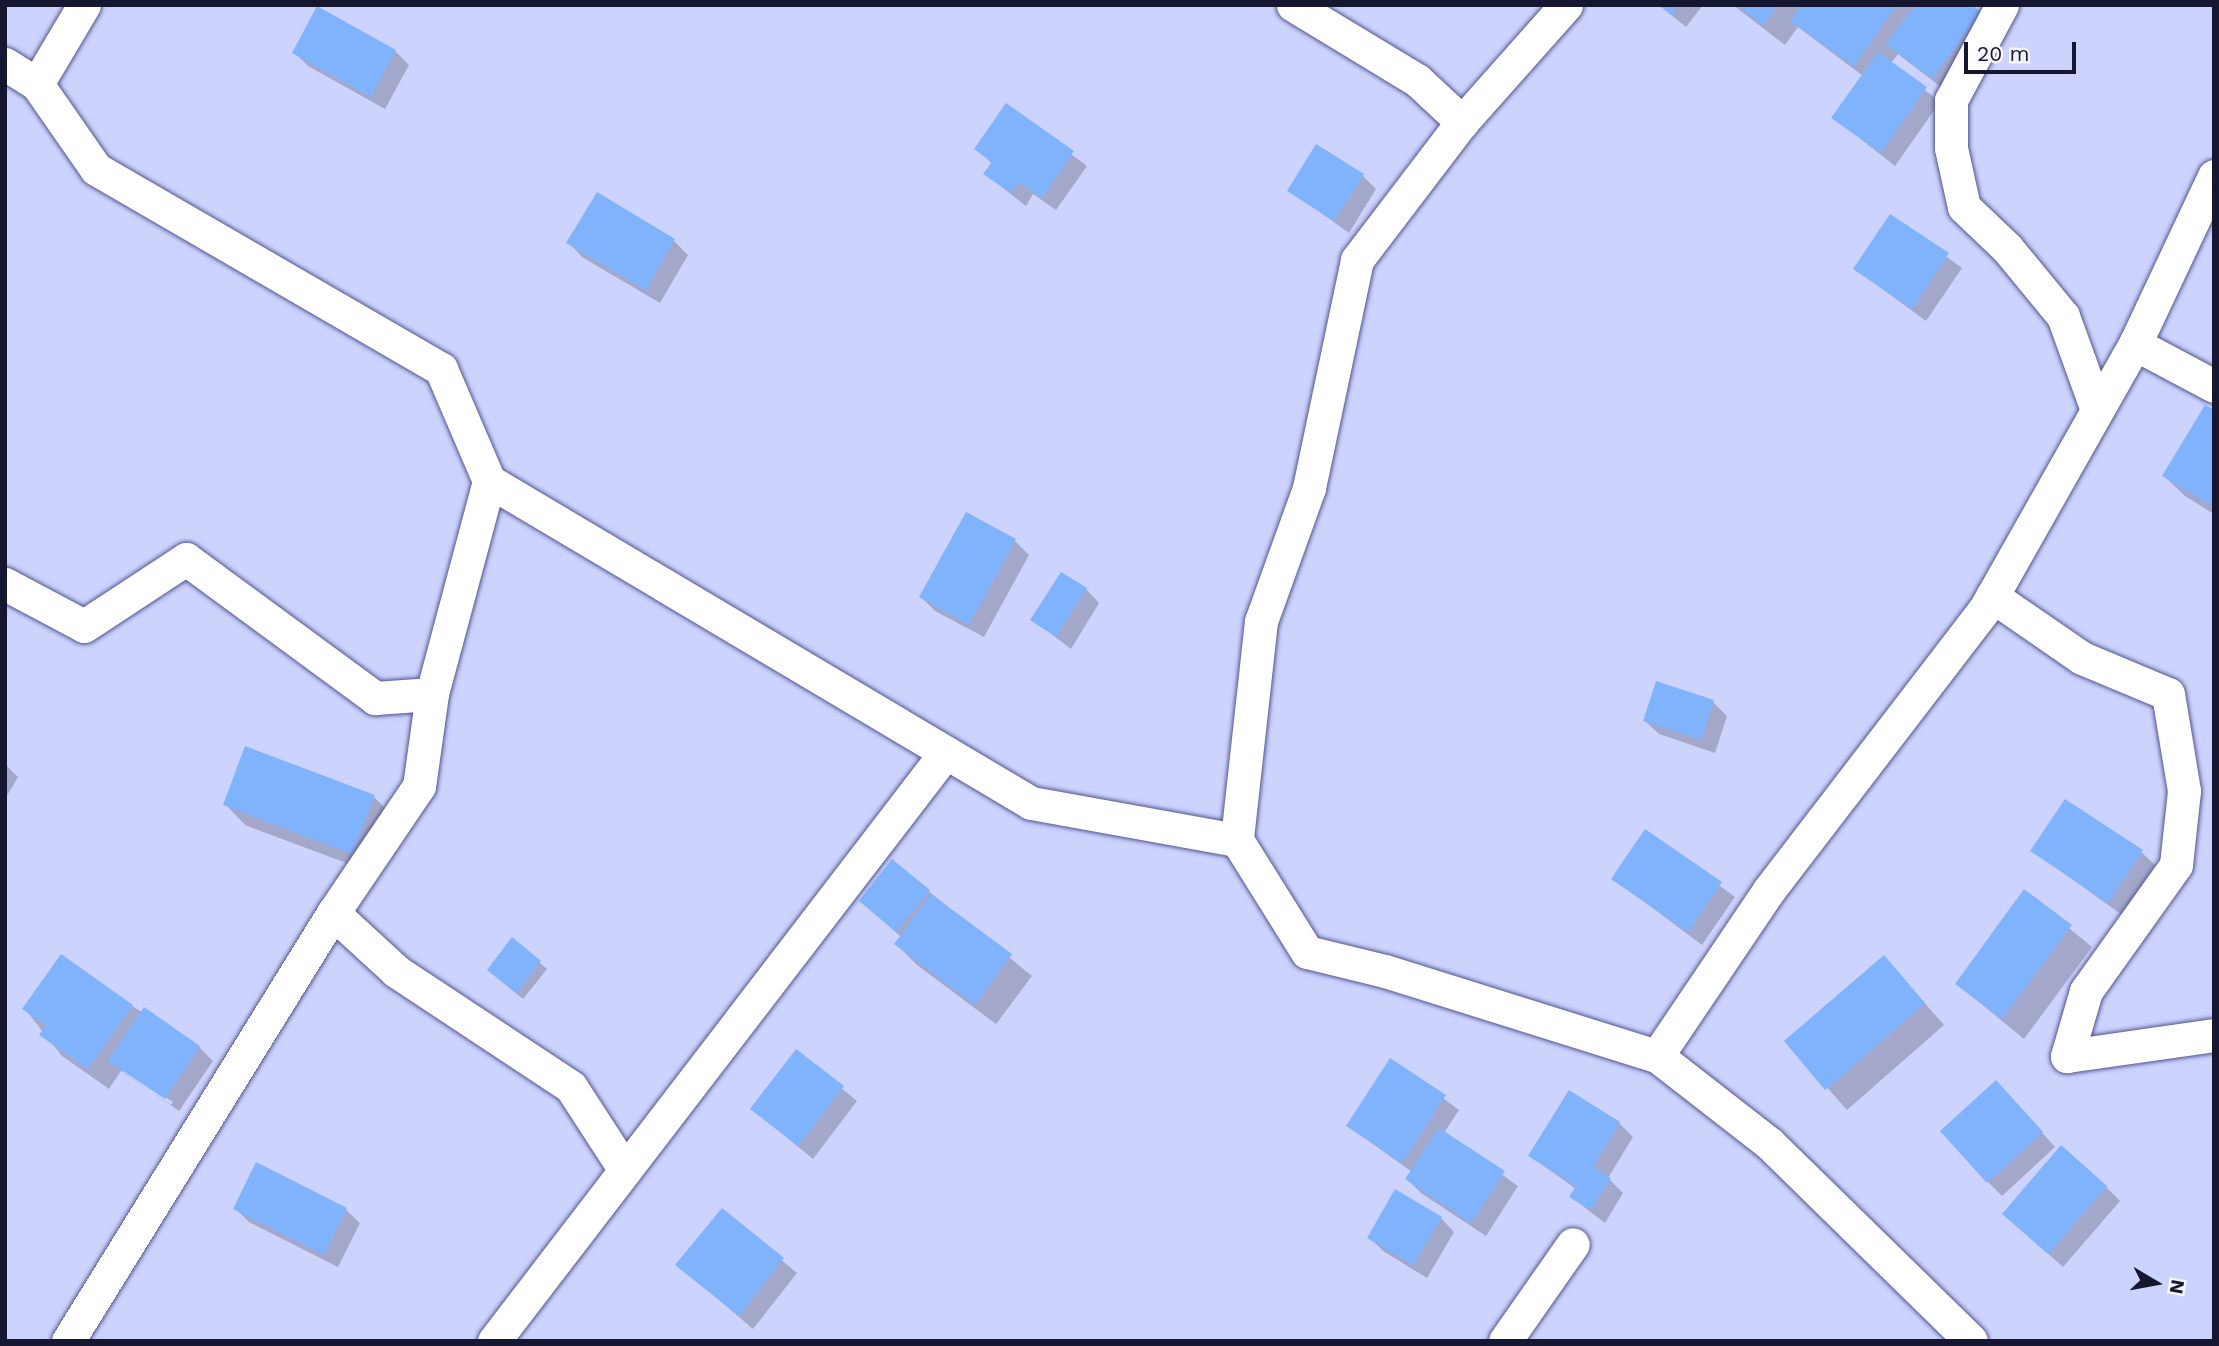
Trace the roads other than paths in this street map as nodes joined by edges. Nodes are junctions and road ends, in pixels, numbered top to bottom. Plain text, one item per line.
1 (84, 5) edge
2 (1293, 5) edge
3 (1566, 5) edge
4 (2002, 5) edge
5 (5, 64) edge
6 (37, 84) junction
7 (1462, 122) junction
8 (2214, 176) edge
9 (2135, 344) junction
10 (2214, 386) edge
11 (2097, 410) junction
12 (489, 481) junction
13 (5, 584) edge
14 (1992, 596) junction
15 (432, 694) junction
16 (946, 751) junction
17 (1237, 839) junction
18 (333, 913) junction
19 (2214, 1035) edge
20 (1657, 1056) junction
21 (625, 1170) junction
22 (1573, 1244) dead end
23 (68, 1341) edge
24 (494, 1341) edge
25 (1505, 1341) edge
26 (1971, 1341) edge

1 - 6 street
2 - 7 street
3 - 7 street
4 - 11 street
5 - 6 street
6 - 12 street
7 - 17 street
8 - 9 street
9 - 10 street
9 - 11 street
11 - 14 street
12 - 15 street
12 - 16 street
13 - 15 street
14 - 19 street
14 - 20 street
15 - 18 street
16 - 17 street
16 - 21 street
17 - 20 street
18 - 21 street
18 - 23 street
20 - 26 street
21 - 24 street
22 - 25 street

